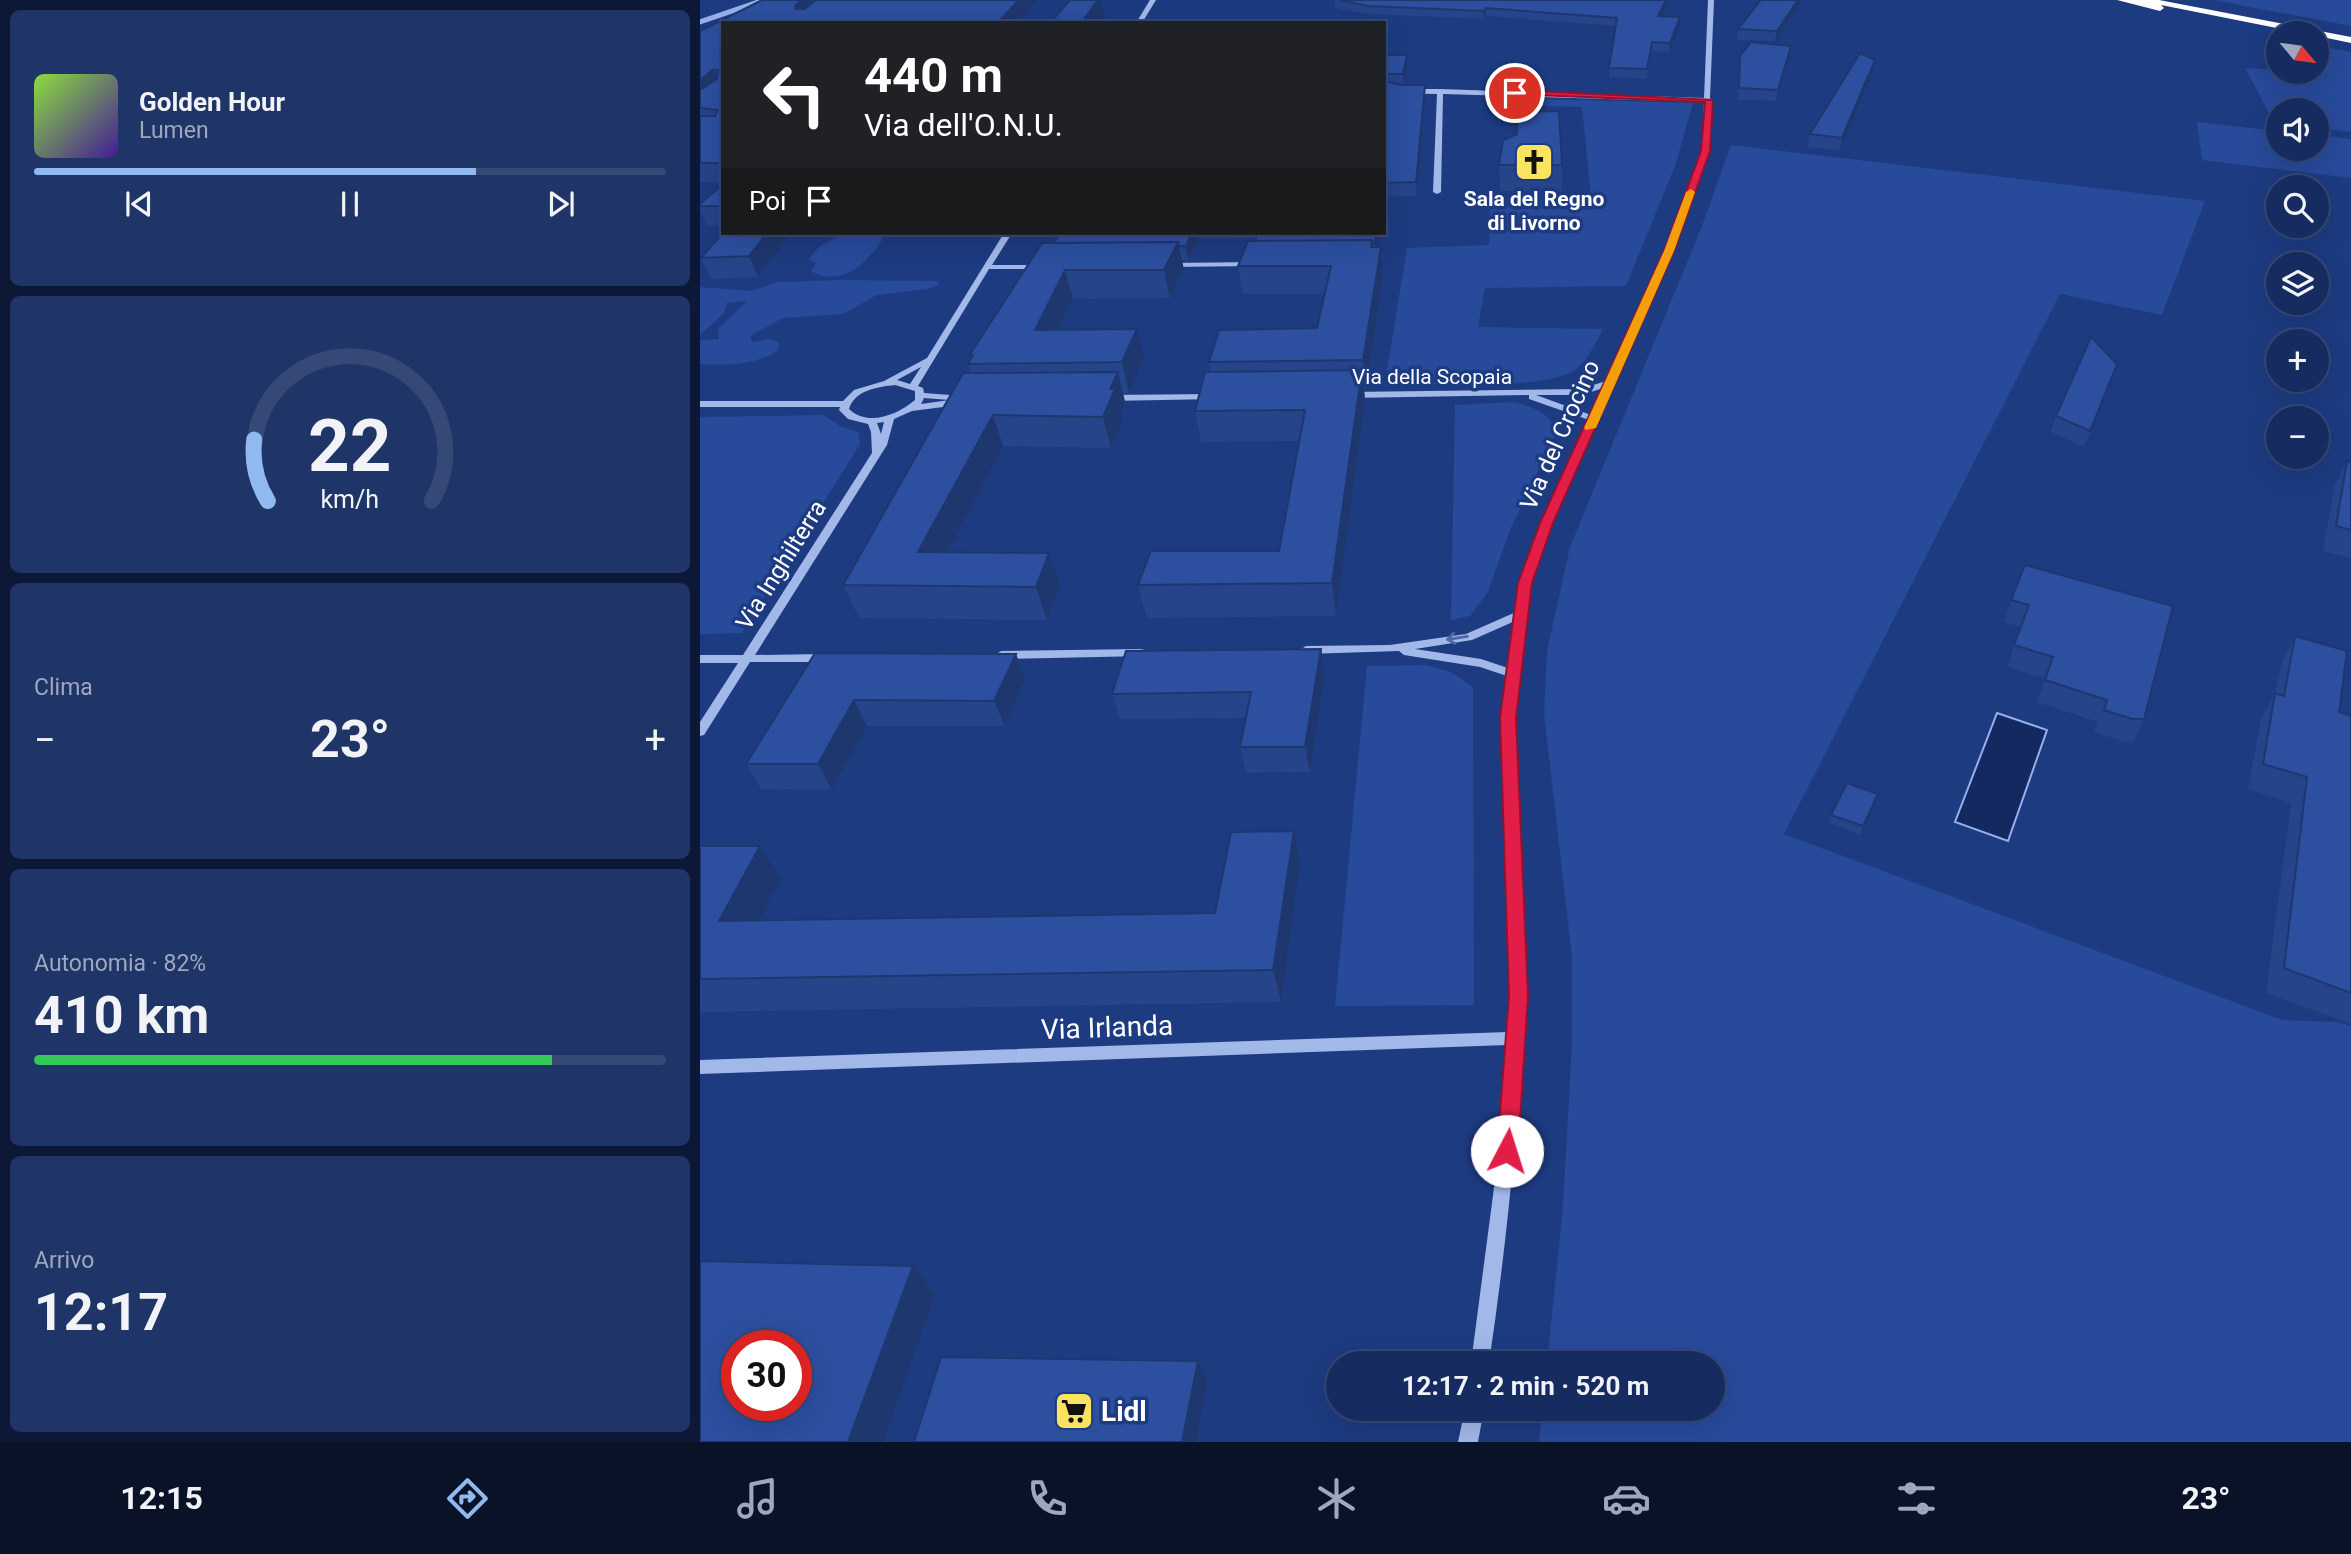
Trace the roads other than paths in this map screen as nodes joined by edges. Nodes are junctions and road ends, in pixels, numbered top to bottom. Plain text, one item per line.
1 (1153, 0) edge
2 (1710, 0) edge
3 (2121, 0) edge
4 (2147, 0) edge
5 (1140, 21) edge
6 (2266, 28) edge
7 (2329, 40) edge
8 (2351, 40) edge
9 (2351, 45) edge
10 (1386, 91) edge
11 (1440, 92) junction
12 (1709, 100) junction
13 (1437, 192) dead end
14 (1007, 235) edge
15 (1268, 264) edge
16 (1161, 265) edge
17 (986, 267) junction
18 (1053, 267) edge
19 (928, 360) junction
20 (884, 383) junction
21 (1610, 383) junction
22 (914, 385) junction
23 (854, 394) junction
24 (1523, 394) junction
25 (922, 395) junction
26 (1331, 396) edge
27 (1220, 397) edge
28 (1094, 398) edge
29 (787, 402) junction
30 (700, 404) edge
31 (844, 404) junction
32 (913, 408) junction
33 (890, 418) junction
34 (1594, 419) junction
35 (871, 420) junction
36 (876, 451) junction
37 (1520, 614) junction
38 (1390, 649) junction
39 (1292, 650) edge
40 (1153, 653) edge
41 (986, 655) edge
42 (833, 657) edge
43 (746, 658) junction
44 (700, 659) edge
45 (1512, 673) junction
46 (700, 732) edge
47 (1516, 1038) junction
48 (700, 1067) edge
49 (1482, 1351) edge
50 (1472, 1421) edge
51 (1468, 1442) edge

1 - 5 street
2 - 12 street, Via del Crocino
3 - 6 highway
4 - 8 highway
7 - 9 highway
10 - 11 street
11 - 12 street
11 - 13 street
12 - 21 street, Via del Crocino
14 - 17 street
15 - 16 street
17 - 18 street
17 - 19 street
19 - 20 street
19 - 22 street
20 - 22 street
20 - 23 street
21 - 24 street, Via della Scopaia
21 - 34 street, Via del Crocino
22 - 25 street
23 - 29 street
23 - 31 street
24 - 26 street, Via della Scopaia
24 - 34 street, Via della Scopaia
25 - 32 street
25 - 32 street
27 - 28 street
29 - 30 street
29 - 31 street
31 - 35 street
32 - 33 street
33 - 35 street
33 - 36 street, Via Inghilterra
34 - 37 street, Via del Crocino
35 - 36 street
36 - 43 street, Via Inghilterra
37 -> 38 street
37 - 45 street, Via del Crocino
38 - 39 street
38 - 45 street
40 - 41 street
42 - 43 street
43 - 44 street
43 - 46 street, Via Inghilterra
45 - 47 street, Via del Crocino
47 - 48 street, Via Irlanda
47 - 49 street, Via del Crocino
50 - 51 street

